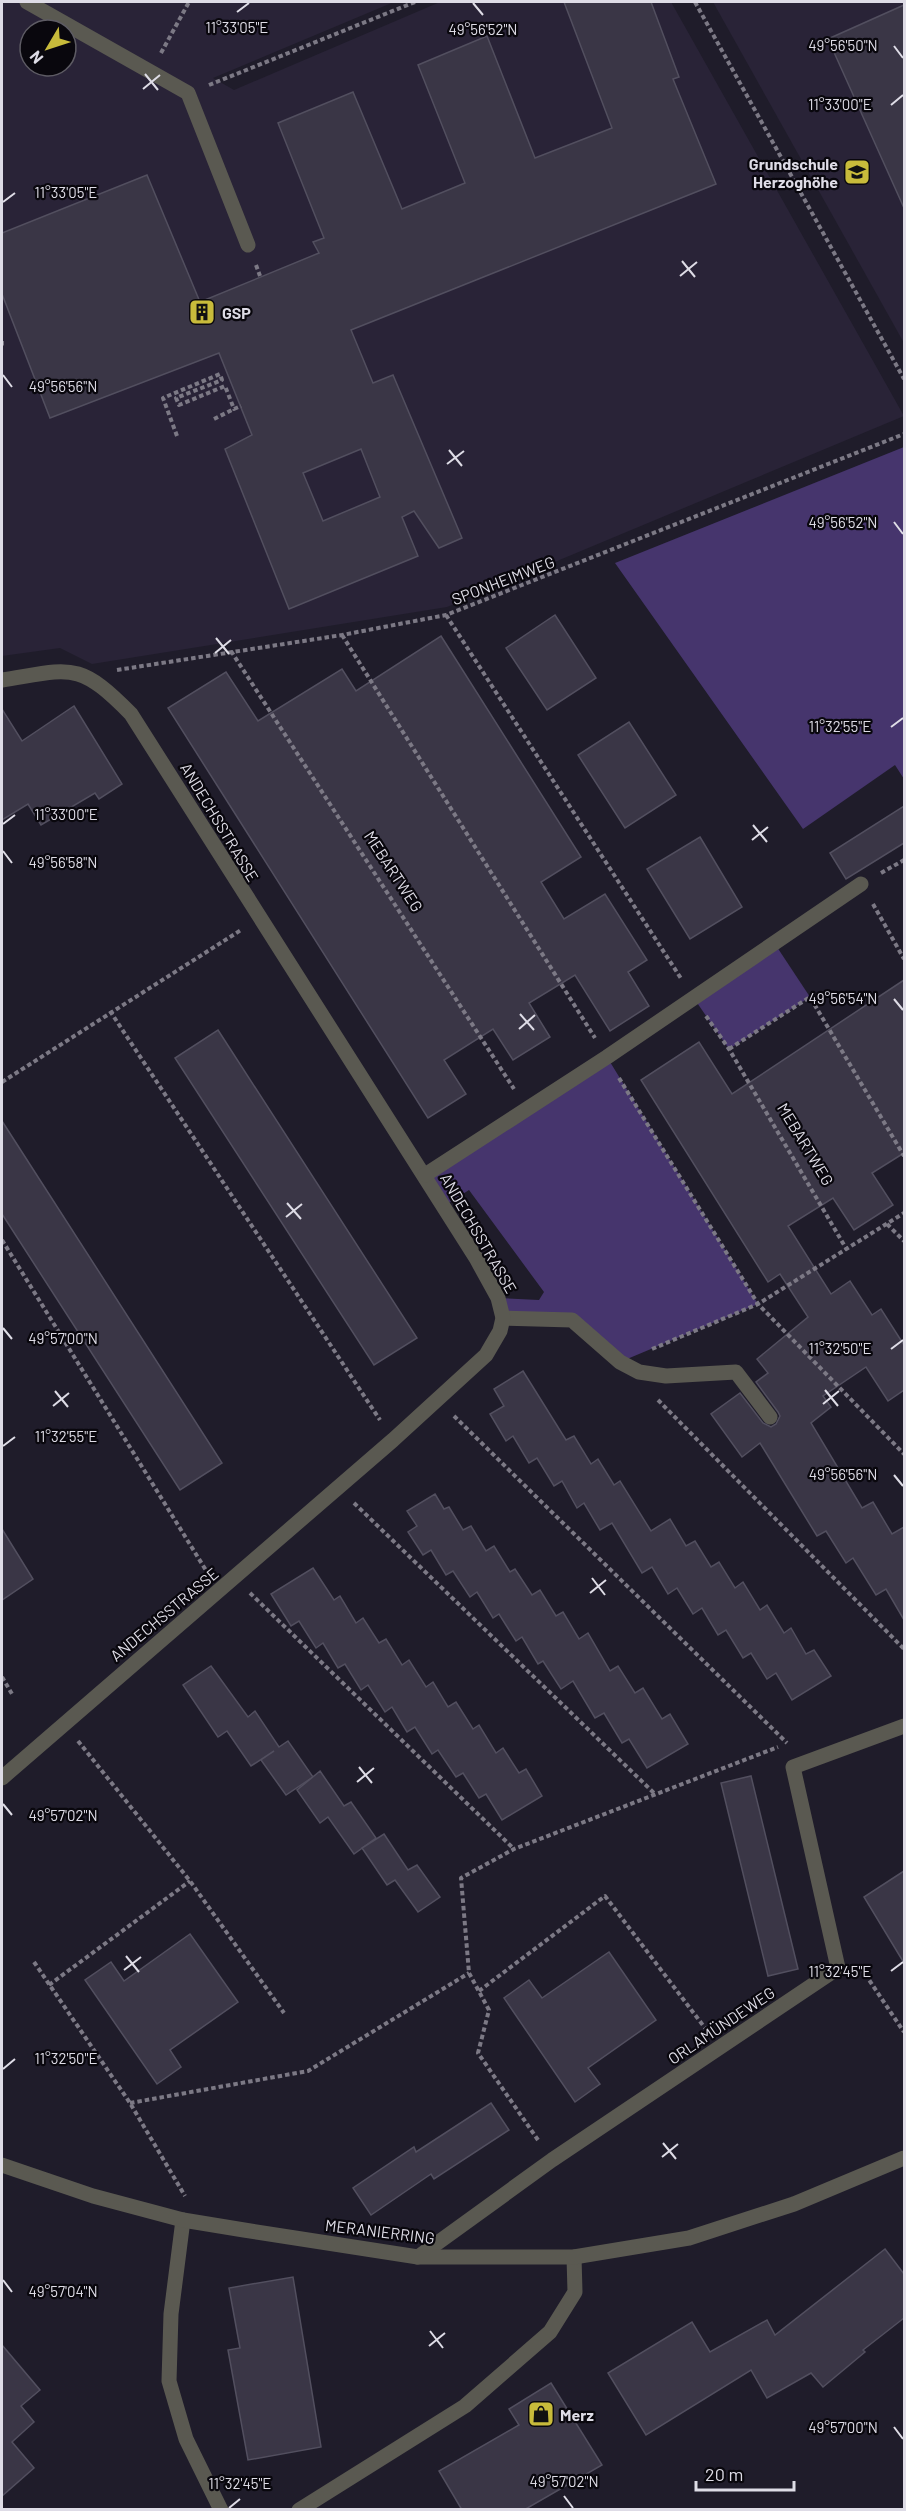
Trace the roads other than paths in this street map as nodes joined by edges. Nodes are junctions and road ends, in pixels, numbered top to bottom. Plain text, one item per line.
1 (27, 2) edge
2 (248, 245) dead end
3 (2, 680) edge
4 (861, 884) road end
5 (425, 1175) junction
6 (503, 1318) junction
7 (770, 1417) dead end
8 (904, 1726) edge
9 (2, 1778) edge
10 (904, 2158) edge
11 (2, 2165) edge
12 (183, 2220) junction
13 (418, 2257) junction
14 (574, 2258) junction
15 (221, 2510) edge
16 (299, 2510) edge

1 - 2 street
3 - 5 street, ANDECHSSTRASSE
4 - 5 street
5 - 6 street, ANDECHSSTRASSE
6 - 7 street
6 - 9 street, ANDECHSSTRASSE
8 - 13 street, ORLAMÜNDEWEG
10 - 14 street, MERANIERRING
11 - 12 street, MERANIERRING
12 - 13 street, MERANIERRING
12 - 15 street
13 - 14 street, MERANIERRING
14 - 16 street

